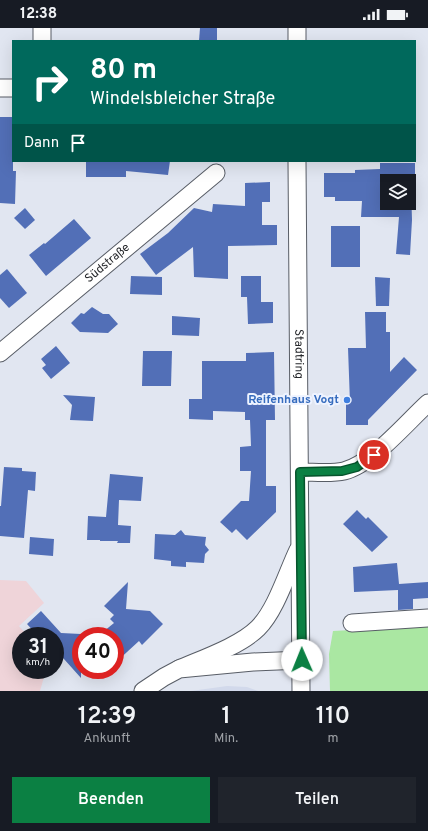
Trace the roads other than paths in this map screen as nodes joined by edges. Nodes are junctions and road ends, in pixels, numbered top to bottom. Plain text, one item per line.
1 (42, 28) edge
2 (297, 28) edge
3 (42, 40) edge
4 (297, 40) edge
5 (0, 88) edge
6 (12, 88) edge
7 (297, 162) edge
8 (216, 173) dead end
9 (0, 353) edge
10 (428, 403) edge
11 (300, 472) junction
12 (300, 544) junction
13 (428, 618) edge
14 (352, 623) dead end
15 (302, 660) junction
16 (179, 669) junction
17 (143, 691) edge
18 (301, 691) edge

1 - 3 street
2 - 4 street
5 - 6 street
7 - 11 street, Stadtring
8 - 9 street, Südstraße
10 - 11 street
11 - 12 street, Stadtring
12 - 15 street, Stadtring
12 - 16 street
13 - 14 street
15 - 16 street
15 - 18 street, Stadtring
16 - 17 street

